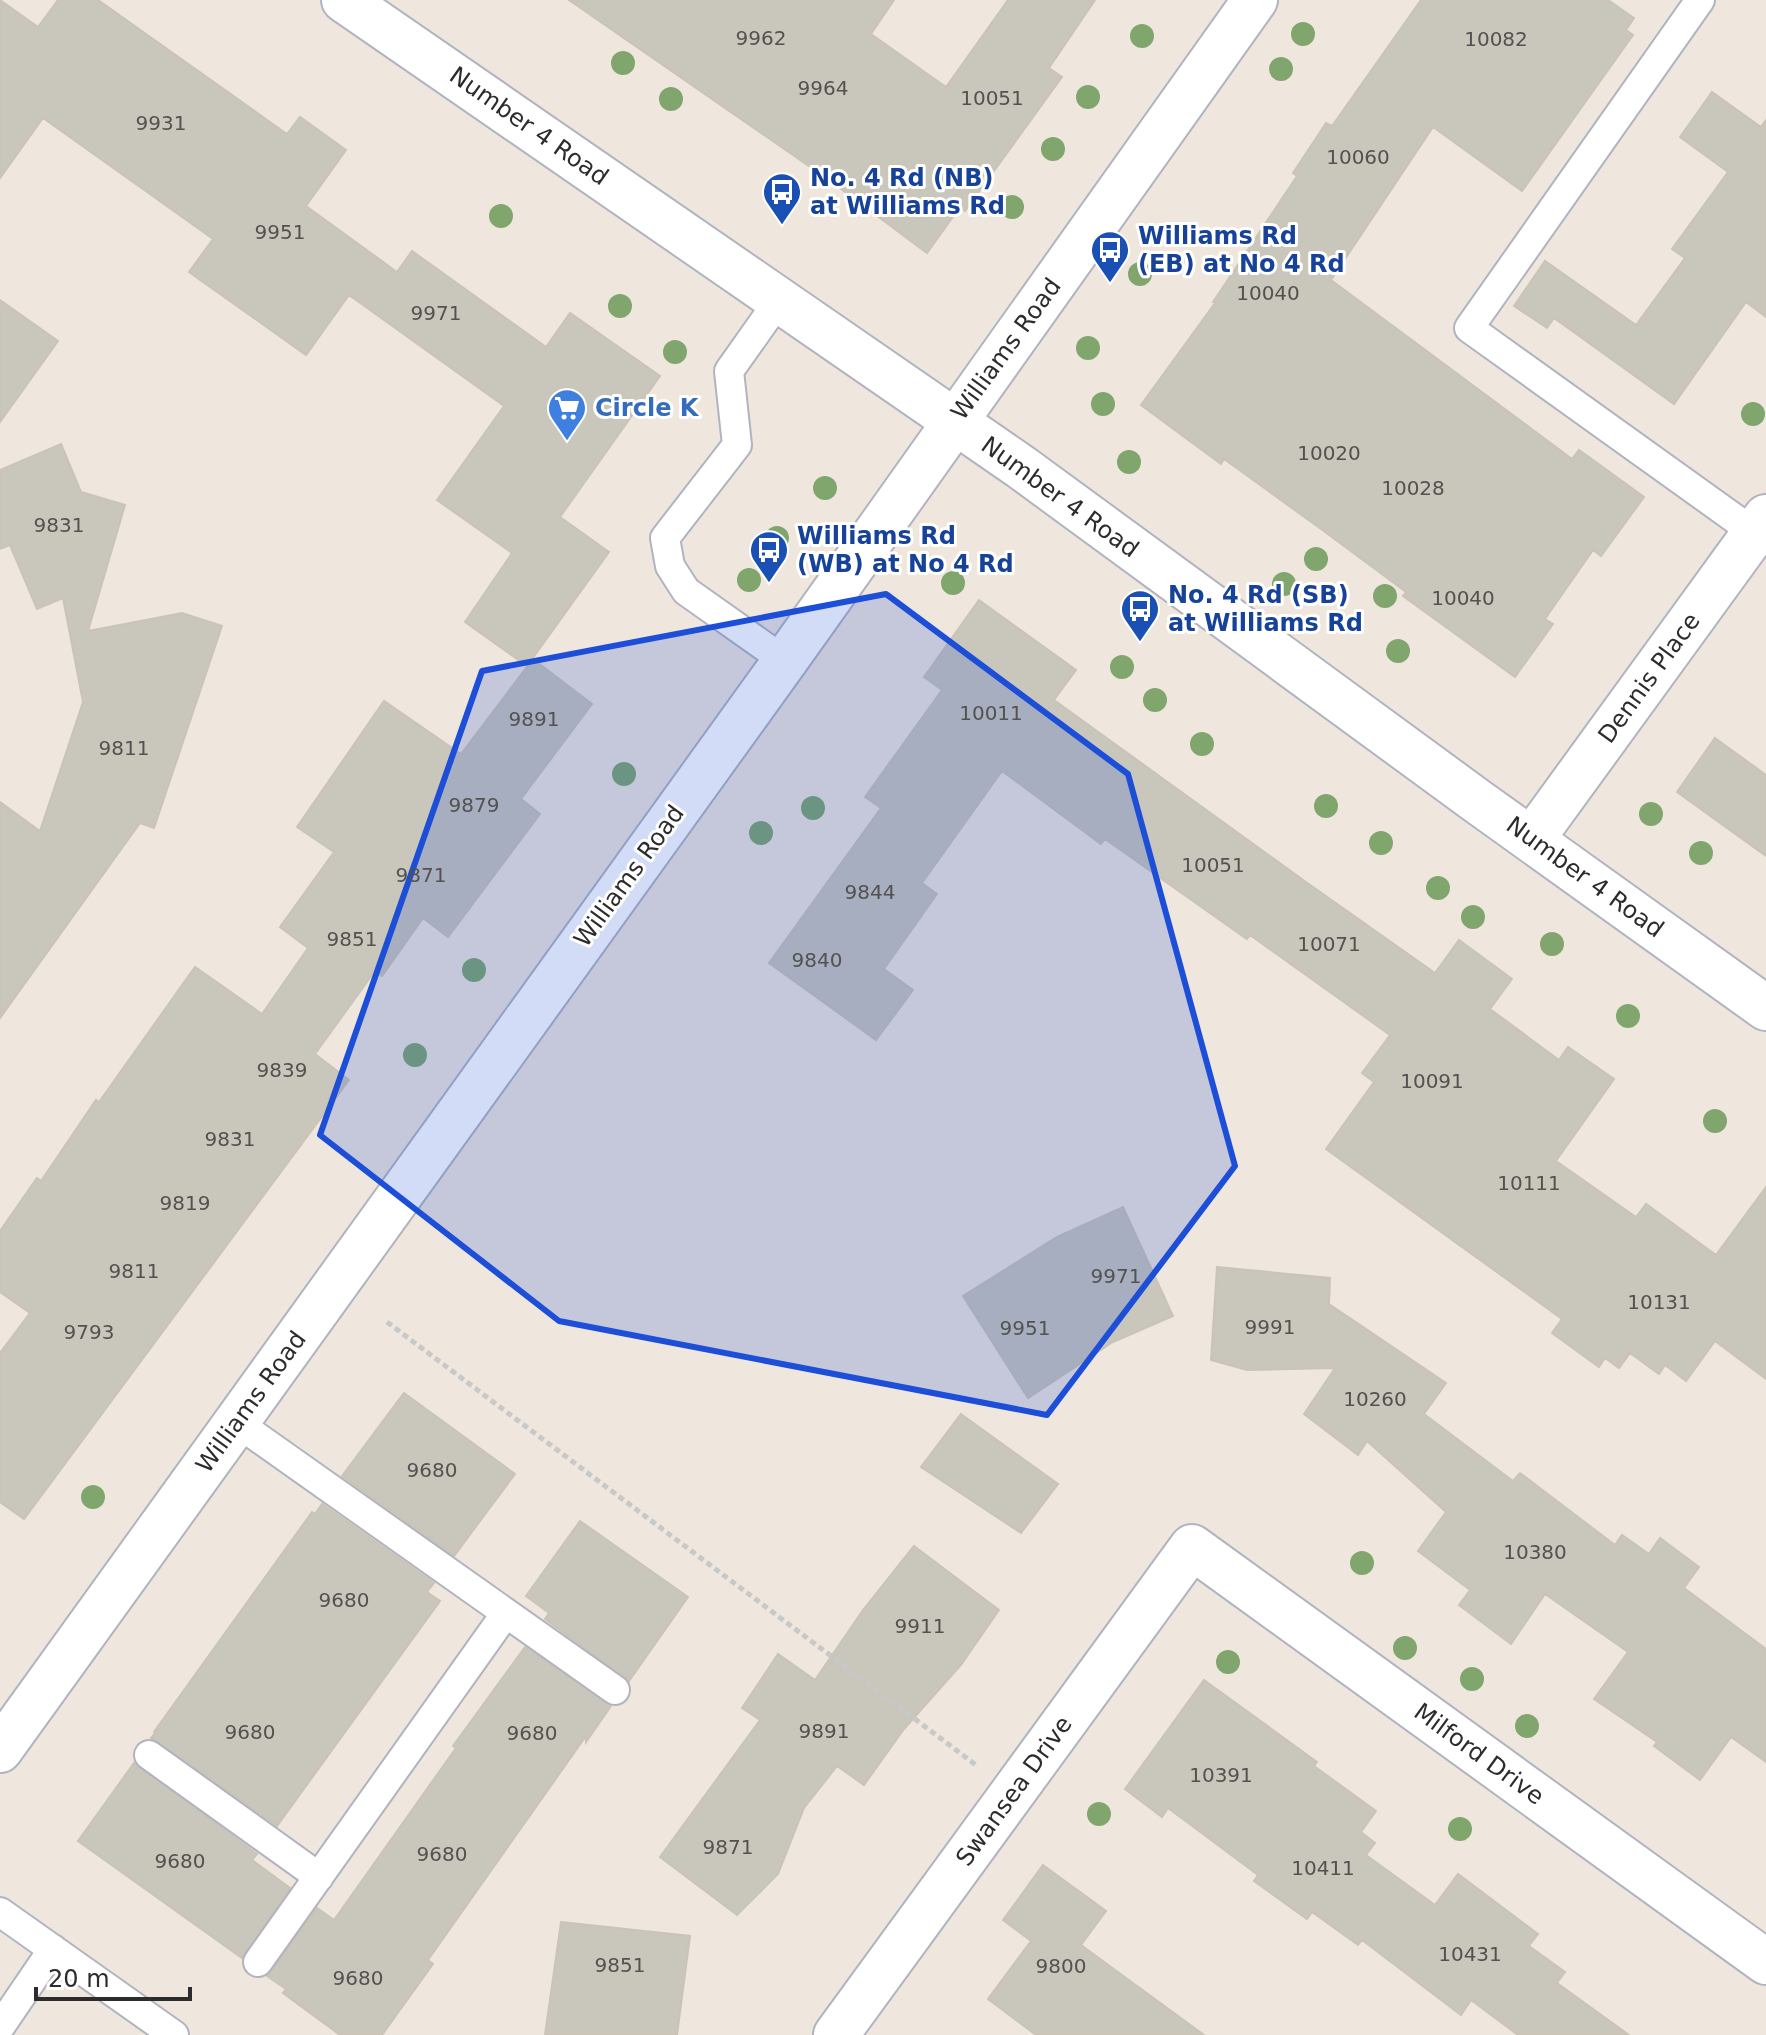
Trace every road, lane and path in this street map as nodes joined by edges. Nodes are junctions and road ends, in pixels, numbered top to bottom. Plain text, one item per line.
1 (344, 0) edge
2 (1255, 0) edge
3 (1700, 0) edge
4 (780, 299) junction
5 (954, 421) junction
6 (1762, 530) edge
7 (785, 661) junction
8 (1532, 839) junction
9 (1766, 1008) edge
10 (387, 1322) dead end
11 (236, 1422) junction
12 (1192, 1547) joint
13 (506, 1613) junction
14 (615, 1690) dead end
15 (0, 1750) edge
16 (149, 1755) dead end
17 (1012, 1792) junction
18 (319, 1877) junction
19 (0, 1912) edge
20 (53, 1949) junction
21 (258, 1962) dead end
22 (1766, 1962) edge
23 (0, 2027) edge
24 (174, 2035) edge
25 (836, 2035) edge

1 - 4 street, Number 4 Road
2 - 5 street, Williams Road
3 - 6 lane
4 - 5 street, Number 4 Road
4 - 7 lane
5 - 7 street, Williams Road
5 - 8 street, Number 4 Road
6 - 8 street, Dennis Place
7 - 11 street, Williams Road
8 - 9 street, Number 4 Road
10 - 17 path
11 - 13 lane
11 - 15 street, Williams Road
12 - 17 street, Swansea Drive
12 - 22 street, Milford Drive
13 - 14 lane
13 - 18 lane
16 - 18 lane
17 - 25 street, Swansea Drive
18 - 21 lane
19 - 20 lane
20 - 23 lane
20 - 24 lane

